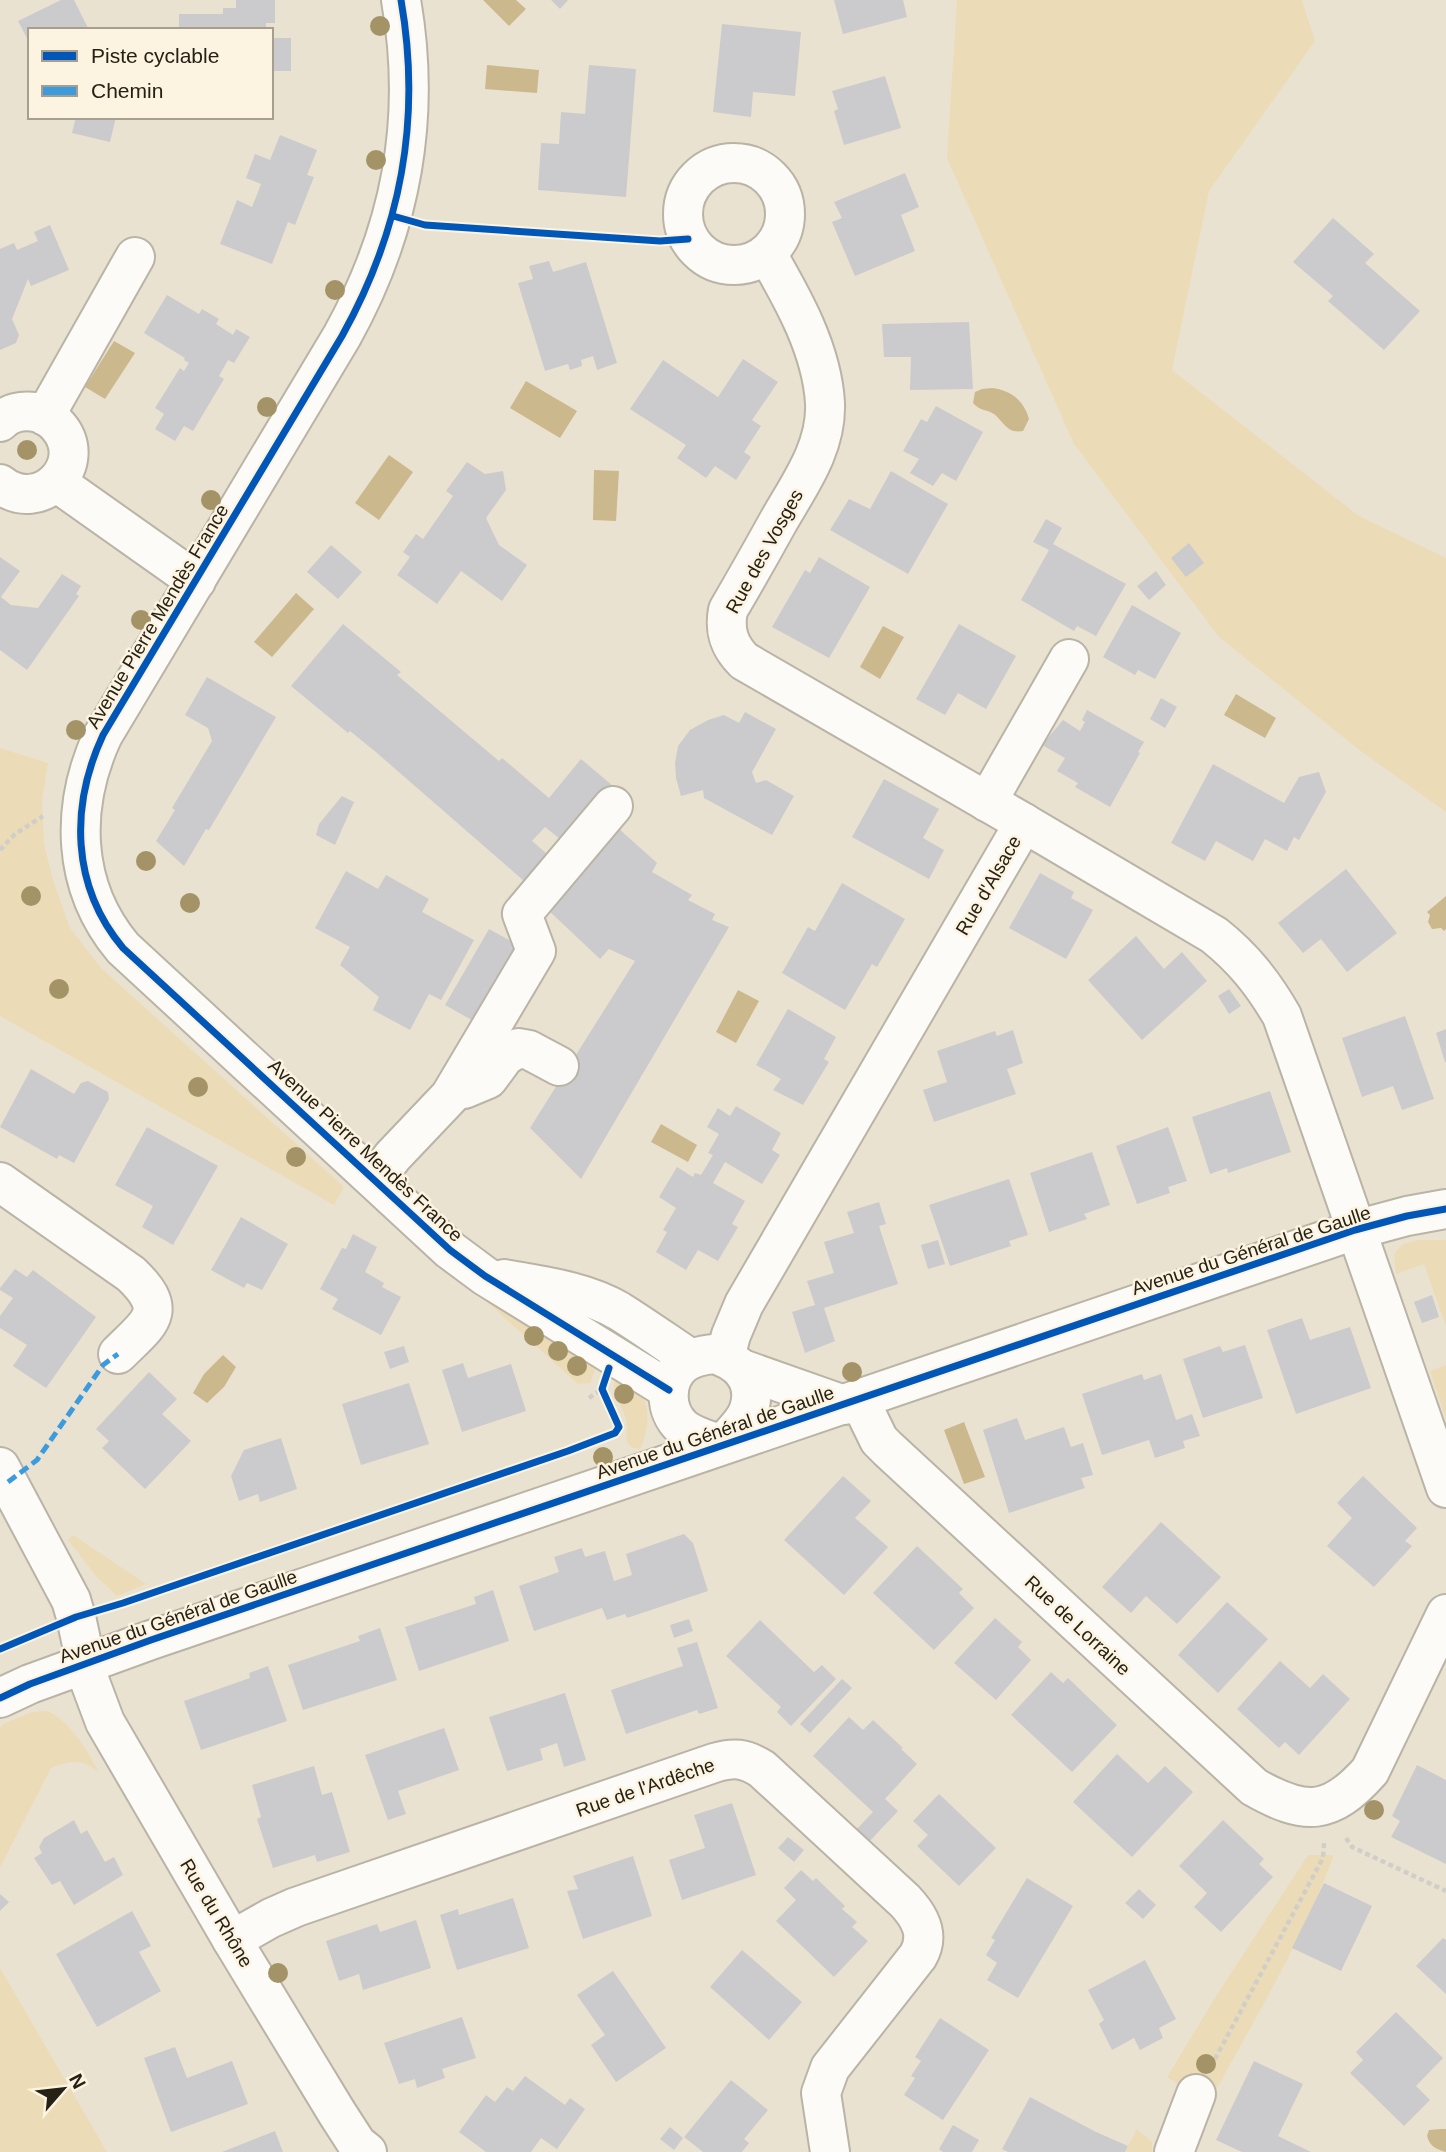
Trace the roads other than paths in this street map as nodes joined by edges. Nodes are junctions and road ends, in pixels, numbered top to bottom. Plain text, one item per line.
1 (401, 0) edge
2 (767, 254) junction
3 (135, 257) dead end
4 (45, 416) junction
5 (0, 422) edge
6 (56, 482) junction
7 (0, 484) edge
8 (196, 581) junction
9 (1069, 659) dead end
10 (987, 802) junction
11 (613, 806) dead end
12 (1024, 823) junction
13 (559, 1066) dead end
14 (450, 1096) junction
15 (375, 1179) junction
16 (0, 1182) edge
17 (1445, 1210) edge
18 (1354, 1230) junction
19 (485, 1276) junction
20 (118, 1354) dead end
21 (719, 1362) junction
22 (670, 1401) junction
23 (851, 1402) junction
24 (722, 1445) junction
25 (670, 1463) junction
26 (0, 1467) edge
27 (1446, 1488) edge
28 (1446, 1614) edge
29 (86, 1664) junction
30 (0, 1698) edge
31 (232, 1940) junction
32 (1196, 2094) road end
33 (367, 2152) edge
34 (830, 2152) edge
35 (1174, 2152) edge

1 - 8 street, Avenue Pierre Mendès France
2 - 2 street
2 - 10 street, Rue des Vosges
3 - 4 street
4 - 5 street
4 - 6 street
6 - 7 street
6 - 8 street
8 - 15 street, Avenue Pierre Mendès France
9 - 10 street
10 - 12 street, Rue des Vosges
11 - 14 street
12 - 18 street, Rue d'Alsace
12 - 21 street, Rue d'Alsace
13 - 14 street
14 - 15 street
15 - 19 street, Avenue Pierre Mendès France
16 - 20 street
17 - 18 street, Avenue du Général de Gaulle
18 - 23 street, Avenue du Général de Gaulle
18 - 27 street
19 - 21 street, Avenue Pierre Mendès France
19 - 22 street, Avenue Pierre Mendès France
21 - 22 street
21 - 23 street, Avenue Pierre Mendès France
21 - 24 street
22 - 24 street
22 - 25 street
23 - 24 street, Avenue du Général de Gaulle
23 - 28 street, Rue de Lorraine
24 - 25 street, Avenue du Général de Gaulle
25 - 29 street, Avenue du Général de Gaulle
26 - 29 street, Rue du Rhône
29 - 30 street, Avenue du Général de Gaulle
29 - 31 street, Rue du Rhône
31 - 33 street, Rue du Rhône
31 - 34 street, Rue de l'Ardêche
32 - 35 street

